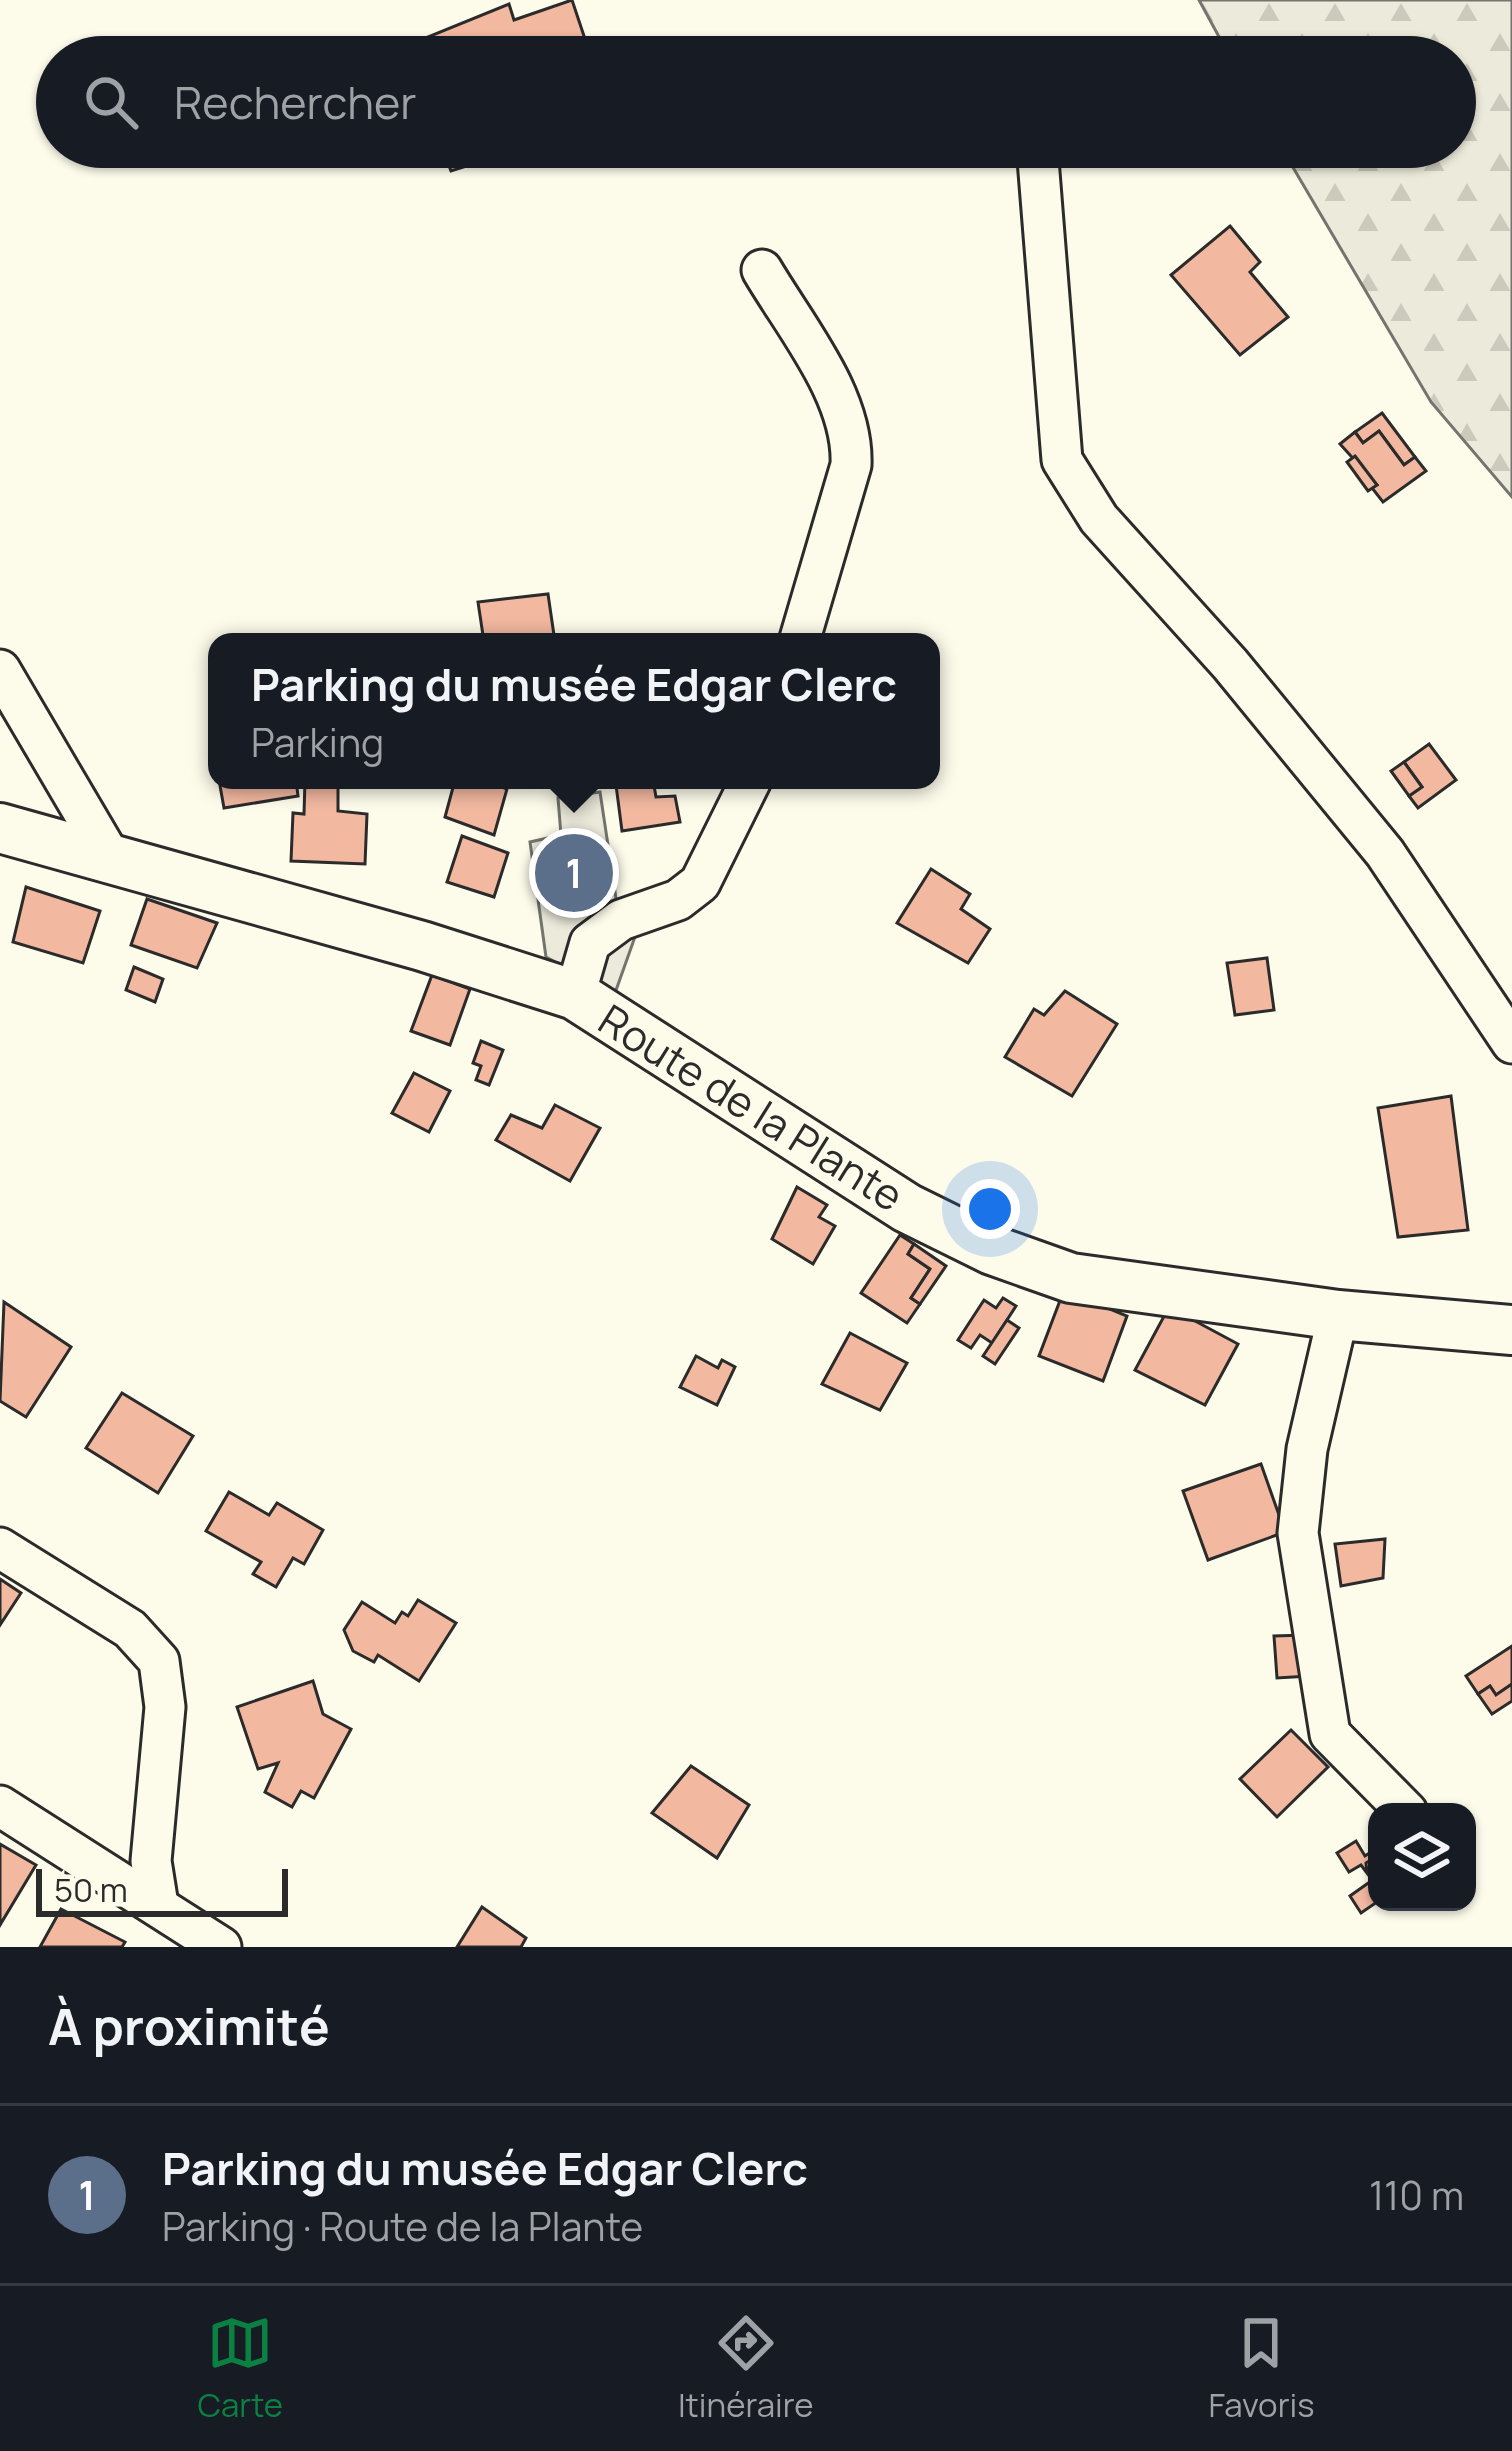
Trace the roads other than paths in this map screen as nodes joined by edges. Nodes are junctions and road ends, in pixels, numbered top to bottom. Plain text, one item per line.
1 (1039, 168) edge
2 (762, 270) dead end
3 (802, 633) edge
4 (0, 670) edge
5 (747, 789) edge
6 (0, 828) edge
7 (115, 864) junction
8 (574, 995) junction
9 (1512, 1043) edge
10 (1337, 1315) junction
11 (1512, 1330) edge
12 (0, 1548) edge
13 (1398, 1803) edge
14 (0, 1806) edge
15 (158, 1905) junction
16 (221, 1947) edge

1 - 9 street
2 - 3 street
4 - 7 street
5 - 8 street
6 - 7 main road, Route de la Plante
7 - 8 main road, Route de la Plante
8 - 10 main road, Route de la Plante
10 - 11 main road, Route de la Plante
10 - 13 street
12 - 15 street
14 - 15 street
15 - 16 street

